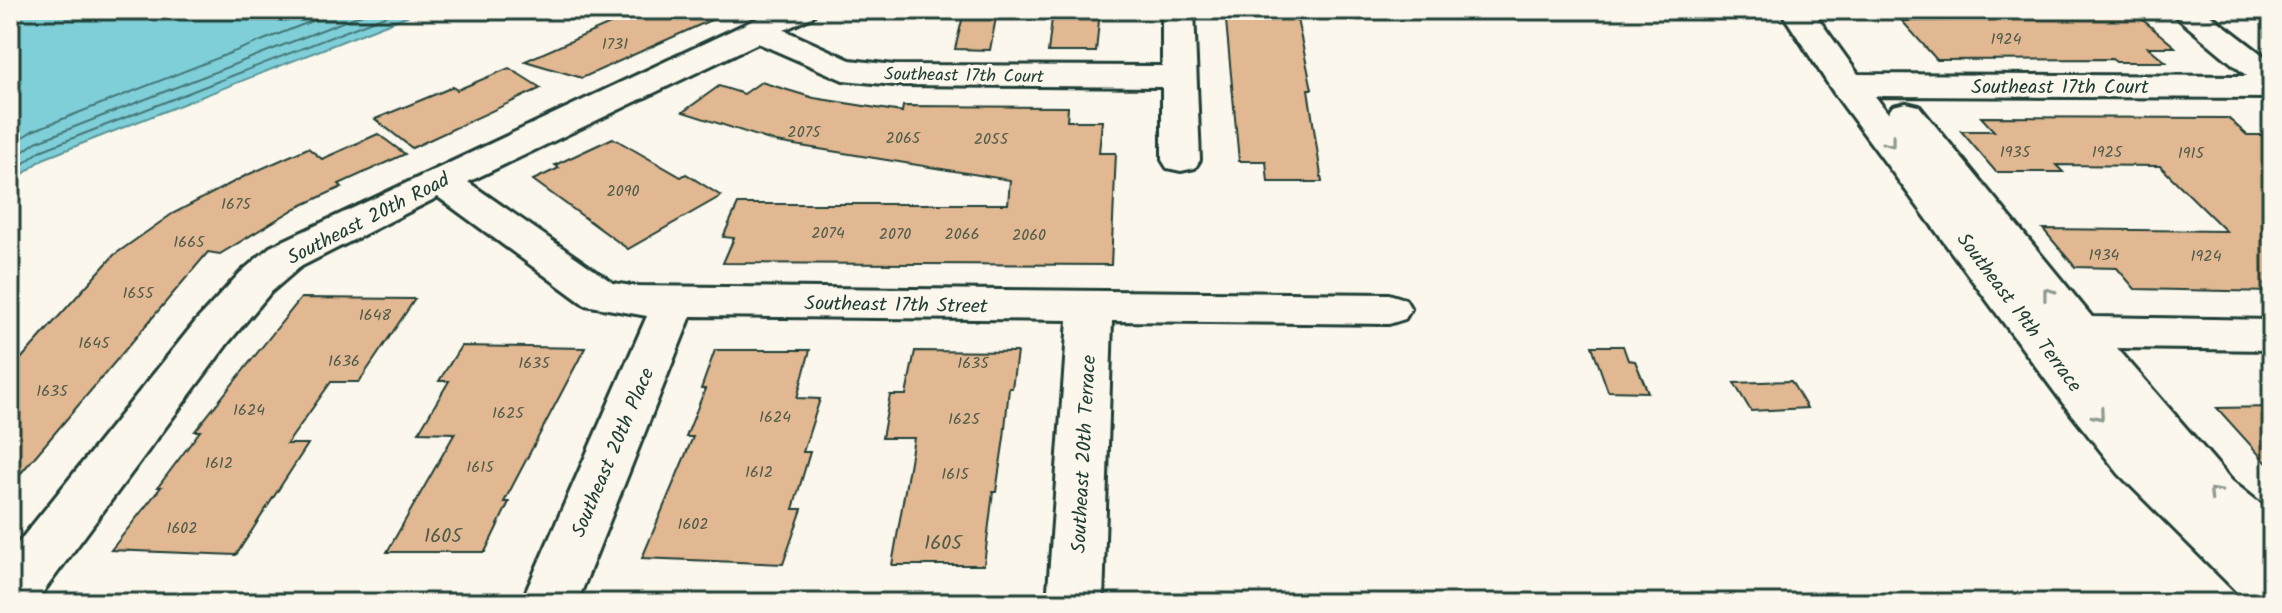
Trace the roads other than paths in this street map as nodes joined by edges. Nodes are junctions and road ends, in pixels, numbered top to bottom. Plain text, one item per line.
1 (801, 10) edge
2 (1178, 10) edge
3 (1796, 10) edge
4 (1829, 10) edge
5 (2184, 10) edge
6 (758, 31) junction
7 (1179, 77) junction
8 (2272, 79) edge
9 (1865, 85) junction
10 (2272, 87) edge
11 (1181, 160) dead end
12 (441, 181) junction
13 (675, 301) junction
14 (1091, 306) junction
15 (1389, 309) dead end
16 (2035, 332) junction
17 (2079, 333) junction
18 (2272, 335) edge
19 (2272, 544) edge
20 (2272, 591) edge
21 (10, 594) edge
22 (549, 603) edge
23 (1075, 603) edge

1 - 6 street, Southeast 20th Road
2 - 7 street
3 - 9 street, Southeast 19th Terrace
4 - 9 street, Southeast 19th Terrace
5 - 8 street
6 - 7 street, Southeast 17th Court
6 - 12 street, Southeast 20th Road
7 - 11 street
9 - 10 street, Southeast 17th Court
9 -> 16 street, Southeast 19th Terrace
17 -> 9 street, Southeast 19th Terrace
12 - 13 street, Southeast 17th Street
12 - 21 street, Southeast 20th Road
13 - 14 street, Southeast 17th Street
13 - 22 street, Southeast 20th Place
14 - 15 street, Southeast 17th Street
14 - 23 street, Southeast 20th Terrace
16 - 17 street
16 -> 20 street, Southeast 19th Terrace
17 - 18 street
19 -> 17 street, Southeast 19th Terrace

